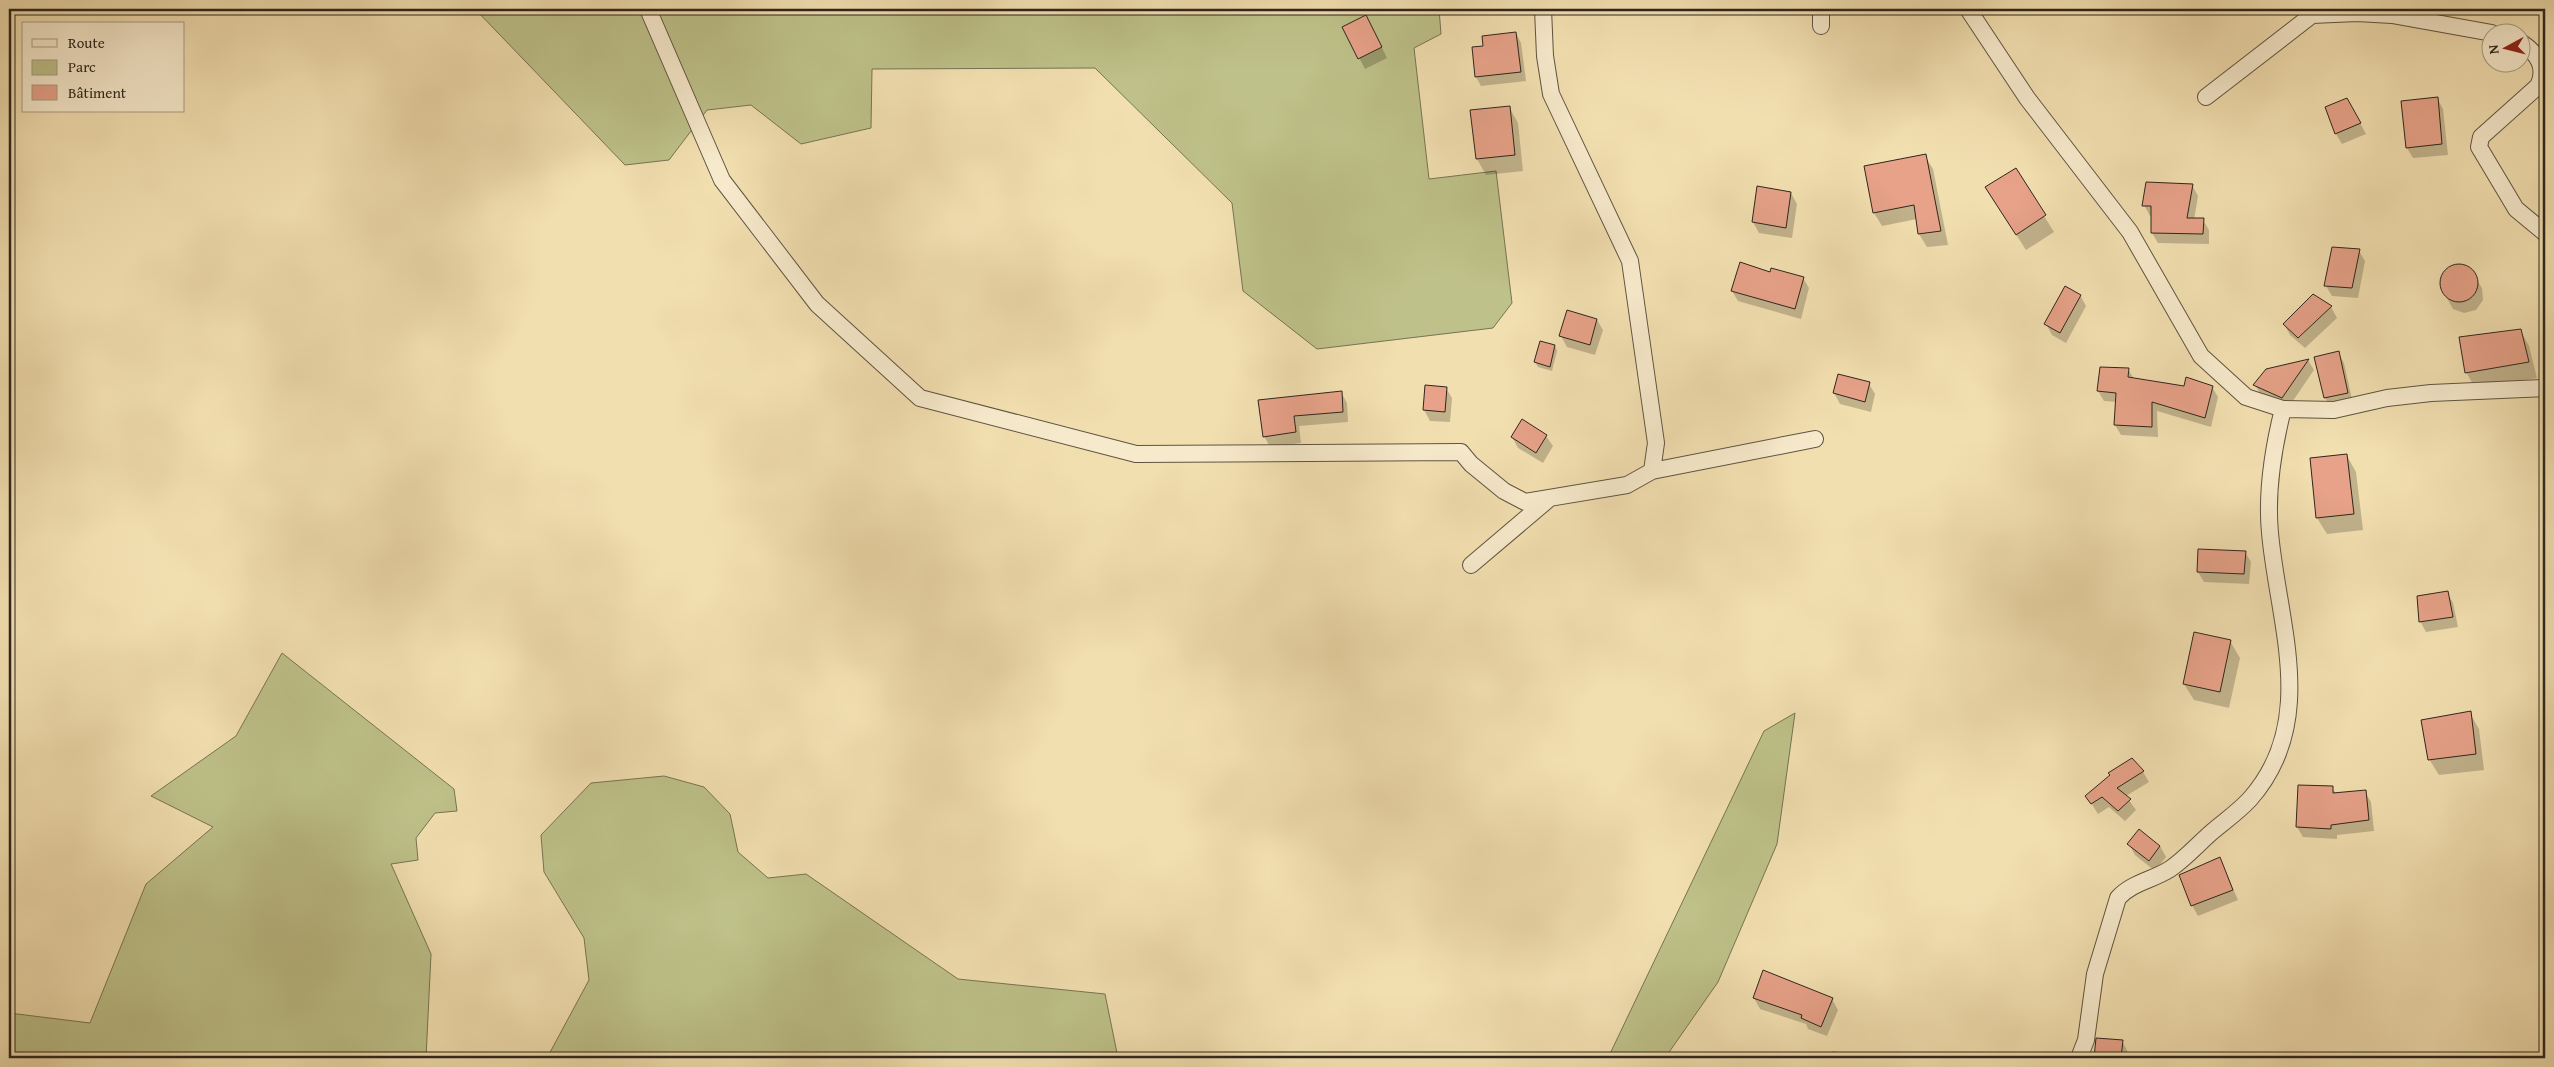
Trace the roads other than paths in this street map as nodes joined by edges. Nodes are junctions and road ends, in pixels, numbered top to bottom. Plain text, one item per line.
1 (648, 9) edge
2 (1543, 9) edge
3 (1821, 9) edge
4 (1968, 9) edge
5 (2394, 12) edge
6 (1821, 26) dead end
7 (2482, 31) edge
8 (2532, 52) edge
9 (2206, 97) dead end
10 (2545, 233) edge
11 (2545, 388) edge
12 (2283, 409) junction
13 (1815, 439) dead end
14 (1652, 471) junction
15 (1550, 498) junction
16 (1471, 565) dead end
17 (2079, 1058) edge

1 - 15 street
2 - 14 street
3 - 6 street
4 - 12 street
5 - 7 street
5 - 9 street
8 - 10 street
11 - 12 street
12 - 17 street
13 - 14 street
14 - 15 street
15 - 16 street

